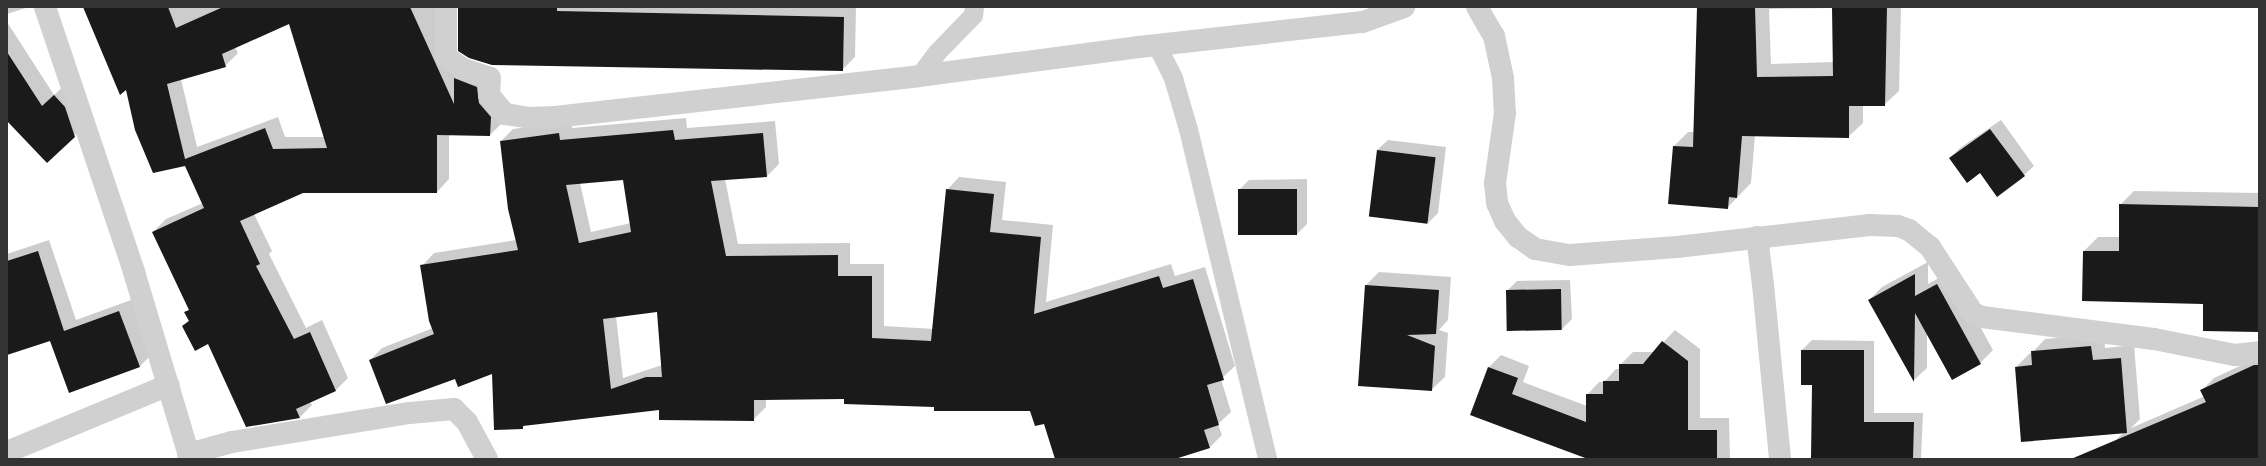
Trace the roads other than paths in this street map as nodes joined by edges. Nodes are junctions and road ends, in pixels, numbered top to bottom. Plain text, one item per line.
1 (45, 7) edge
2 (446, 7) edge
3 (974, 7) edge
4 (1404, 7) edge
5 (1477, 7) edge
6 (1157, 46) junction
7 (918, 76) junction
8 (1757, 237) junction
9 (2259, 352) edge
10 (169, 385) junction
11 (7, 452) edge
12 (189, 457) edge
13 (487, 459) edge
14 (1267, 459) edge
15 (1780, 459) edge

1 - 10 street
2 - 7 street
3 - 7 lane
4 - 6 street
5 - 8 street
6 - 7 street
6 - 14 lane
8 - 9 street
8 - 15 street
10 - 11 street
10 - 12 street
12 - 13 street

